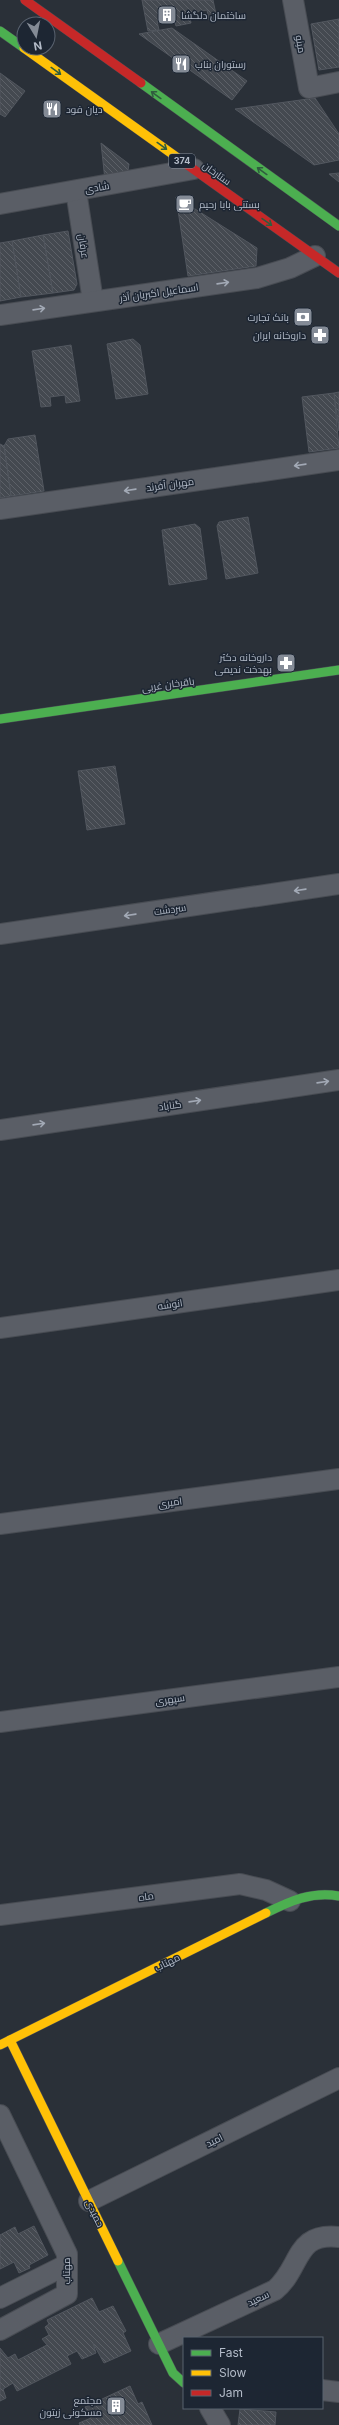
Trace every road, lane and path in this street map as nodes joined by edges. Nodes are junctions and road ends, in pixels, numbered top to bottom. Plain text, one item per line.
1 (26, 0) edge
2 (293, 0) edge
3 (0, 31) edge
4 (16, 42) edge
5 (35, 56) edge
6 (339, 82) edge
7 (194, 169) junction
8 (76, 190) junction
9 (0, 204) edge
10 (339, 226) edge
11 (315, 256) junction
12 (339, 273) edge
13 (93, 301) junction
14 (0, 315) edge
15 (339, 460) edge
16 (0, 509) edge
17 (339, 670) edge
18 (0, 719) edge
19 (339, 884) edge
20 (0, 934) edge
21 (339, 1080) edge
22 (0, 1130) edge
23 (339, 1280) edge
24 (0, 1328) edge
25 (339, 1479) edge
26 (0, 1524) edge
27 (339, 1677) edge
28 (0, 1722) edge
29 (339, 1896) edge
30 (290, 1900) junction
31 (0, 1915) edge
32 (10, 2040) junction
33 (0, 2045) edge
34 (339, 2078) edge
35 (0, 2115) edge
36 (89, 2201) junction
37 (339, 2237) edge
38 (66, 2265) junction
39 (0, 2298) edge
40 (0, 2330) edge
41 (159, 2344) junction
42 (180, 2377) edge
43 (323, 2390) edge
44 (339, 2392) edge
45 (211, 2409) edge
46 (220, 2425) edge

10 -> 1 main road
2 - 6 street, مینو
3 - 4 main road, ستارخان / 374
5 -> 7 main road, ستارخان / 374
7 - 8 street, شادی
7 -> 11 main road, ستارخان / 374
8 - 9 street, شادی
8 - 13 street, عرفان
11 - 12 main road, ستارخان / 374
13 -> 11 street, اسماعیل اکبریان آذر
14 -> 13 street, اسماعیل اکبریان آذر
15 -> 16 street, مهران آفرند
17 - 18 main road, باقرخان غربی
19 -> 20 street, سردشت
22 -> 21 street, گناباد
23 - 24 street, انوشه
25 - 26 street, امیری
27 - 28 street, سپهری
29 - 30 main road, مهتاب
30 - 31 street, ماه
30 - 32 main road, مهتاب
32 - 33 main road, مهتاب
32 - 36 main road, حمیدی
34 - 36 street, امید
35 - 38 street, مهتاب
36 - 41 main road, حمیدی
37 - 41 street, سعید
38 - 39 street
38 - 40 street, مهتاب
41 - 42 main road, حمیدی
43 - 44 street
45 - 46 street

